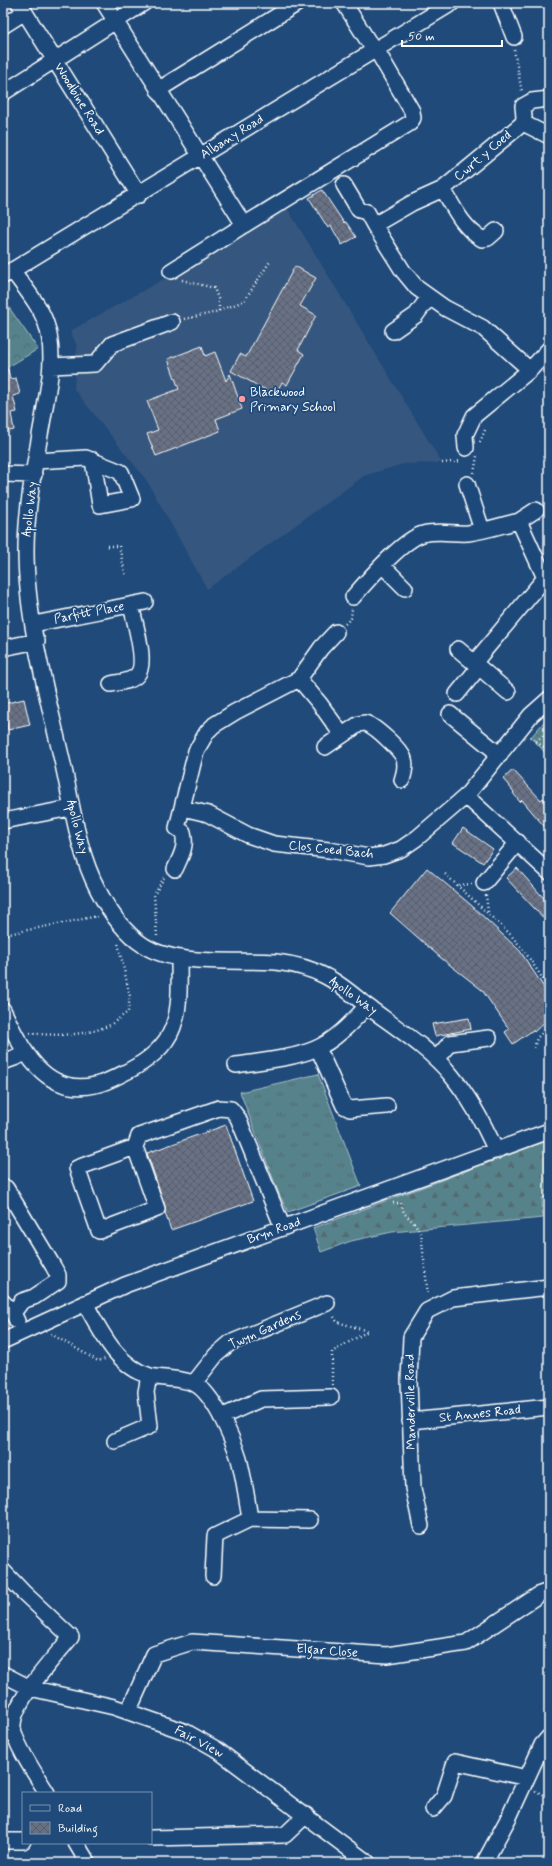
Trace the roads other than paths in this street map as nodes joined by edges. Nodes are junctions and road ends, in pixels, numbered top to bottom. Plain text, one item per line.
1 (104, 3) edge
2 (144, 3) edge
3 (298, 3) edge
4 (344, 3) edge
5 (452, 3) edge
6 (501, 3) edge
7 (22, 8) edge
8 (115, 22) junction
9 (3, 26) edge
10 (514, 38) dead end
11 (374, 49) junction
12 (55, 60) junction
13 (158, 90) junction
14 (3, 93) edge
15 (549, 99) edge
16 (523, 123) junction
17 (546, 135) edge
18 (200, 156) junction
19 (344, 185) dead end
20 (443, 190) junction
21 (139, 194) junction
22 (371, 219) junction
23 (244, 225) junction
24 (496, 231) dead end
25 (171, 271) road end
26 (8, 273) edge
27 (429, 297) junction
28 (172, 322) road end
29 (393, 331) dead end
30 (549, 349) edge
31 (50, 366) junction
32 (530, 370) junction
33 (466, 448) dead end
34 (93, 460) dead end
35 (35, 468) junction
36 (3, 474) edge
37 (466, 484) dead end
38 (536, 510) dead end
39 (519, 521) junction
40 (482, 530) junction
41 (380, 567) junction
42 (547, 579) edge
43 (405, 588) dead end
44 (354, 597) road end
45 (34, 624) junction
46 (336, 632) road end
47 (36, 641) junction
48 (3, 648) edge
49 (458, 649) dead end
50 (480, 668) junction
51 (298, 680) junction
52 (111, 684) dead end
53 (508, 692) dead end
54 (457, 694) dead end
55 (549, 699) edge
56 (450, 714) dead end
57 (342, 735) junction
58 (325, 747) dead end
59 (500, 755) junction
60 (402, 780) dead end
61 (466, 796) junction
62 (71, 808) junction
63 (183, 808) junction
64 (3, 821) edge
65 (518, 842) junction
66 (176, 866) road end
67 (549, 872) edge
68 (484, 883) dead end
69 (179, 958) junction
70 (367, 1006) junction
71 (3, 1010) edge
72 (489, 1038) dead end
73 (318, 1048) junction
74 (24, 1051) junction
75 (436, 1059) junction
76 (3, 1062) edge
77 (236, 1065) dead end
78 (387, 1106) dead end
79 (549, 1131) edge
80 (135, 1147) junction
81 (496, 1151) junction
82 (6, 1188) dead end
83 (283, 1228) junction
84 (549, 1287) edge
85 (85, 1302) junction
86 (327, 1303) road end
87 (8, 1308) edge
88 (22, 1332) junction
89 (3, 1342) edge
90 (149, 1376) junction
91 (194, 1383) junction
92 (332, 1397) road end
93 (549, 1407) edge
94 (221, 1417) junction
95 (410, 1421) junction
96 (115, 1441) dead end
97 (250, 1519) junction
98 (310, 1520) dead end
99 (421, 1526) dead end
100 (3, 1571) edge
101 (213, 1576) dead end
102 (549, 1591) edge
103 (3, 1674) edge
104 (30, 1688) junction
105 (128, 1712) junction
106 (549, 1737) edge
107 (527, 1778) junction
108 (46, 1792) edge
109 (433, 1809) dead end
110 (306, 1815) junction
111 (152, 1838) edge
112 (3, 1841) edge
113 (22, 1841) edge
114 (77, 1844) edge
115 (88, 1863) edge
116 (368, 1863) edge
117 (484, 1863) edge

1 - 8 street
2 - 8 street
3 - 13 street
4 - 11 street
5 - 11 street, Albany Road
6 - 10 street
7 - 9 street
7 - 12 street, Woodbine Road
8 - 12 street
8 - 13 street
11 - 18 street, Albany Road
11 - 23 street
12 - 14 street
12 - 21 street, Woodbine Road
13 - 18 street
15 - 16 street, Cwrt y Coed
16 - 17 street, Cwrt y Coed
16 - 20 street, Cwrt y Coed
18 - 21 street, Albany Road
18 - 23 street
19 - 22 street
20 - 22 street, Cwrt y Coed
20 - 24 street, Cwrt y Coed
21 - 26 street, Albany Road
22 - 27 street
23 - 25 street
26 - 31 street, Apollo Way
27 - 29 street
27 - 32 street
28 - 31 street
30 - 32 street
31 - 35 street, Apollo Way
32 - 33 street
34 - 35 street
35 - 36 street
35 - 45 street, Apollo Way
37 - 40 street
38 - 39 street
39 - 40 street
39 - 42 street
40 - 41 street
41 - 43 street
41 - 44 street
42 - 50 street
45 - 47 street, Apollo Way
45 - 52 street, Parfitt Place
46 - 51 street
47 - 48 street
47 - 62 street, Apollo Way
49 - 50 street
50 - 53 street
50 - 54 street
51 - 57 street
51 - 63 street
55 - 59 street, Clos Coed Bach
56 - 59 street
57 - 58 street
57 - 60 street
59 - 61 street, Clos Coed Bach
61 - 63 street, Clos Coed Bach
61 - 65 street
62 - 64 street
62 - 69 street, Apollo Way
63 - 66 street
65 - 67 street
65 - 68 street
69 - 70 street, Apollo Way
69 - 74 street
70 - 73 street
70 - 75 street, Apollo Way
71 - 74 street
72 - 75 street
73 - 77 street
73 - 78 street
74 - 76 street
75 - 81 street, Apollo Way
79 - 81 street, Bryn Road
80 - 80 street
80 - 83 street
81 - 83 street, Bryn Road
82 - 87 street
83 - 85 street, Bryn Road
84 - 95 street, Manderville Road
85 - 88 street, Bryn Road
85 - 90 street
86 - 91 street, Twyn Gardens
87 - 88 street
88 - 89 street, Bryn Road
90 - 91 street
90 - 96 street
91 - 94 street
92 - 94 street
93 - 95 street, St Annes Road
94 - 97 street
95 - 99 street, Manderville Road
97 - 98 street
97 - 101 street
100 - 104 street
102 - 105 street, Elgar Close
103 - 104 street, Fair View
104 - 105 street, Fair View
104 - 108 street
105 - 110 street, Fair View
106 - 107 street
107 - 109 street
107 - 117 street
110 - 111 street
110 - 116 street, Fair View
112 - 113 street
114 - 115 street

